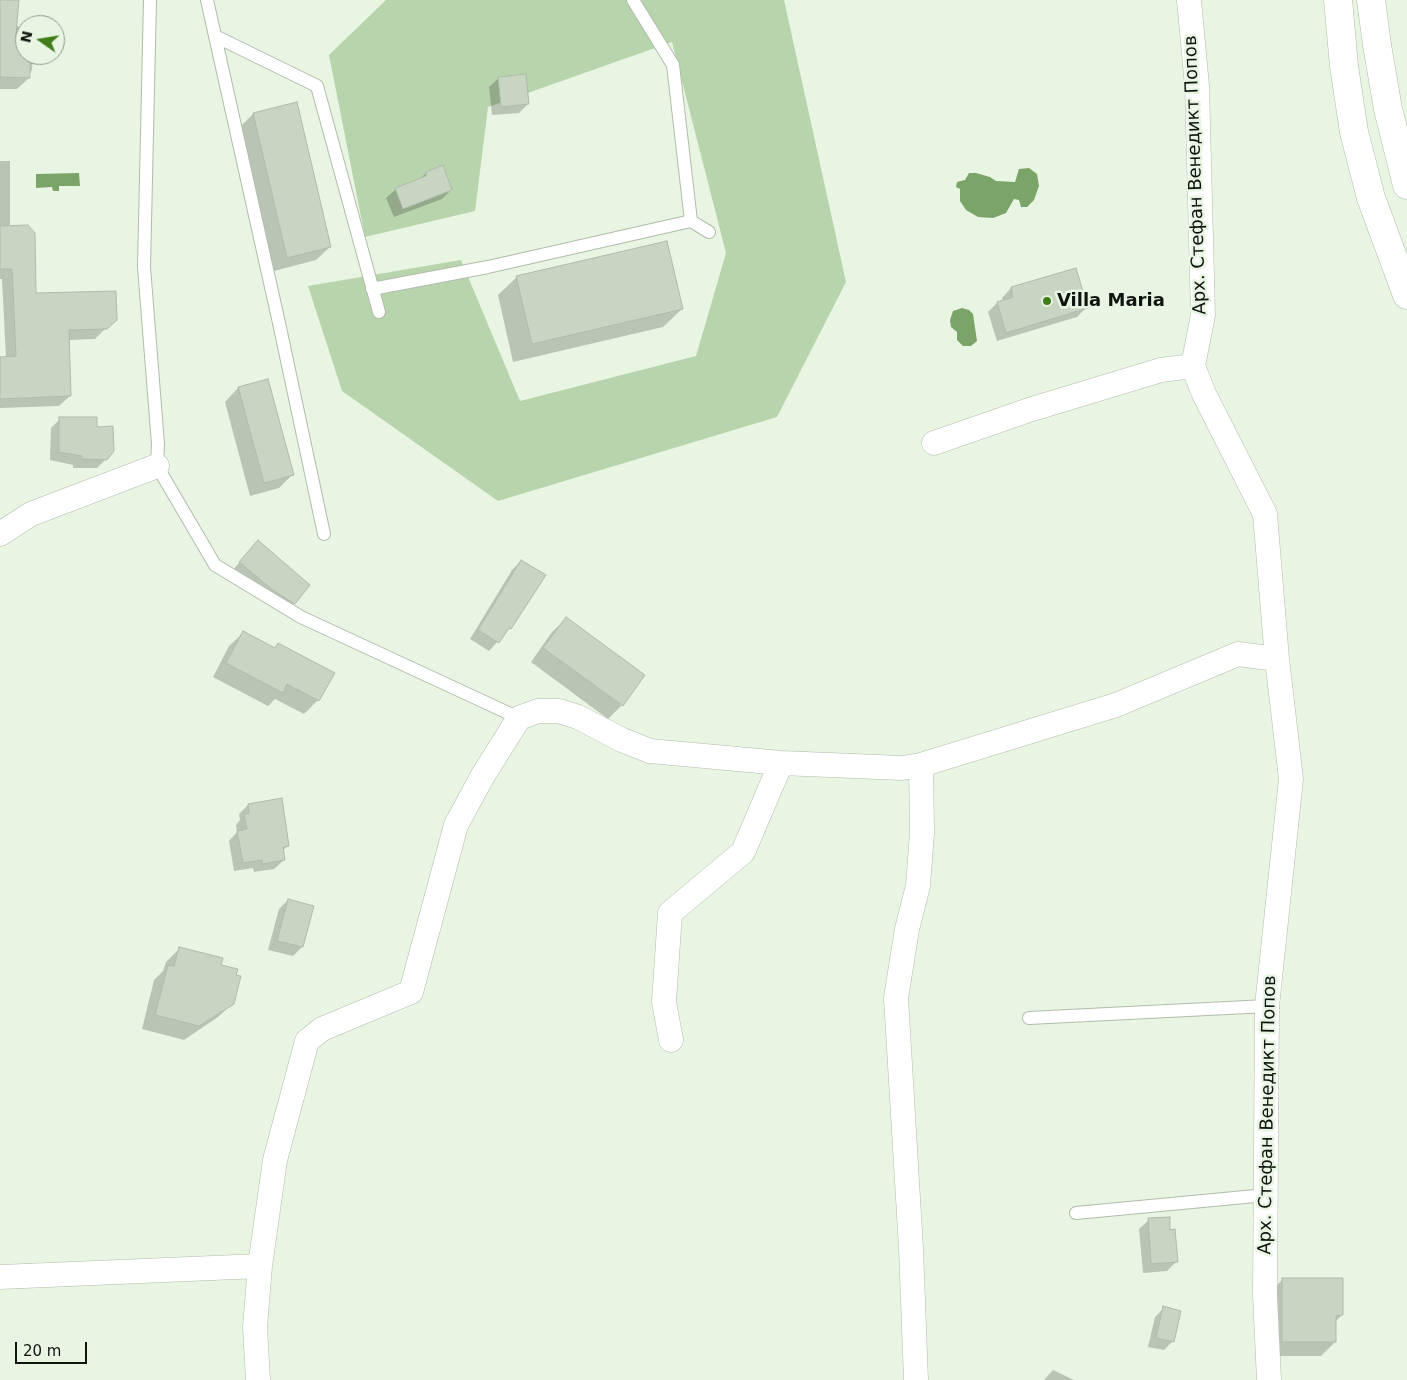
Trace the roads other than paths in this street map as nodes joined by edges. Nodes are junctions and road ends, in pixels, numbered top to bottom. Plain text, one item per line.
1 (150, 0) edge
2 (207, 0) edge
3 (633, 0) edge
4 (1188, 0) edge
5 (1338, 0) edge
6 (1372, 0) edge
7 (215, 36) junction
8 (1407, 184) edge
9 (691, 221) junction
10 (709, 232) dead end
11 (372, 289) junction
12 (1407, 295) edge
13 (379, 312) dead end
14 (1193, 366) junction
15 (934, 443) dead end
16 (157, 466) junction
17 (0, 534) edge
18 (324, 534) dead end
19 (1277, 659) junction
20 (519, 718) junction
21 (781, 762) junction
22 (921, 765) junction
23 (1267, 1006) junction
24 (1029, 1018) dead end
25 (671, 1040) dead end
26 (1266, 1196) junction
27 (1076, 1214) dead end
28 (260, 1266) junction
29 (0, 1277) edge
30 (258, 1380) edge
31 (916, 1380) edge
32 (1270, 1380) edge

1 - 16 lane
2 - 7 lane
3 - 9 lane
4 - 14 street, Арх. Стефан Венедикт Попов
5 - 12 highway
6 - 8 highway
7 - 11 lane
7 - 18 lane
9 - 10 lane
9 - 11 lane
11 - 13 lane
14 - 15 street
14 - 19 street, Арх. Стефан Венедикт Попов
16 - 17 street
16 - 20 lane
19 - 22 street
19 - 23 street, Арх. Стефан Венедикт Попов
20 - 21 street
20 - 28 street
21 - 22 street
21 - 25 street
22 - 31 street
23 - 24 lane
23 - 26 street, Арх. Стефан Венедикт Попов
26 - 27 lane
26 - 32 street, Арх. Стефан Венедикт Попов
28 - 29 street
28 - 30 street

